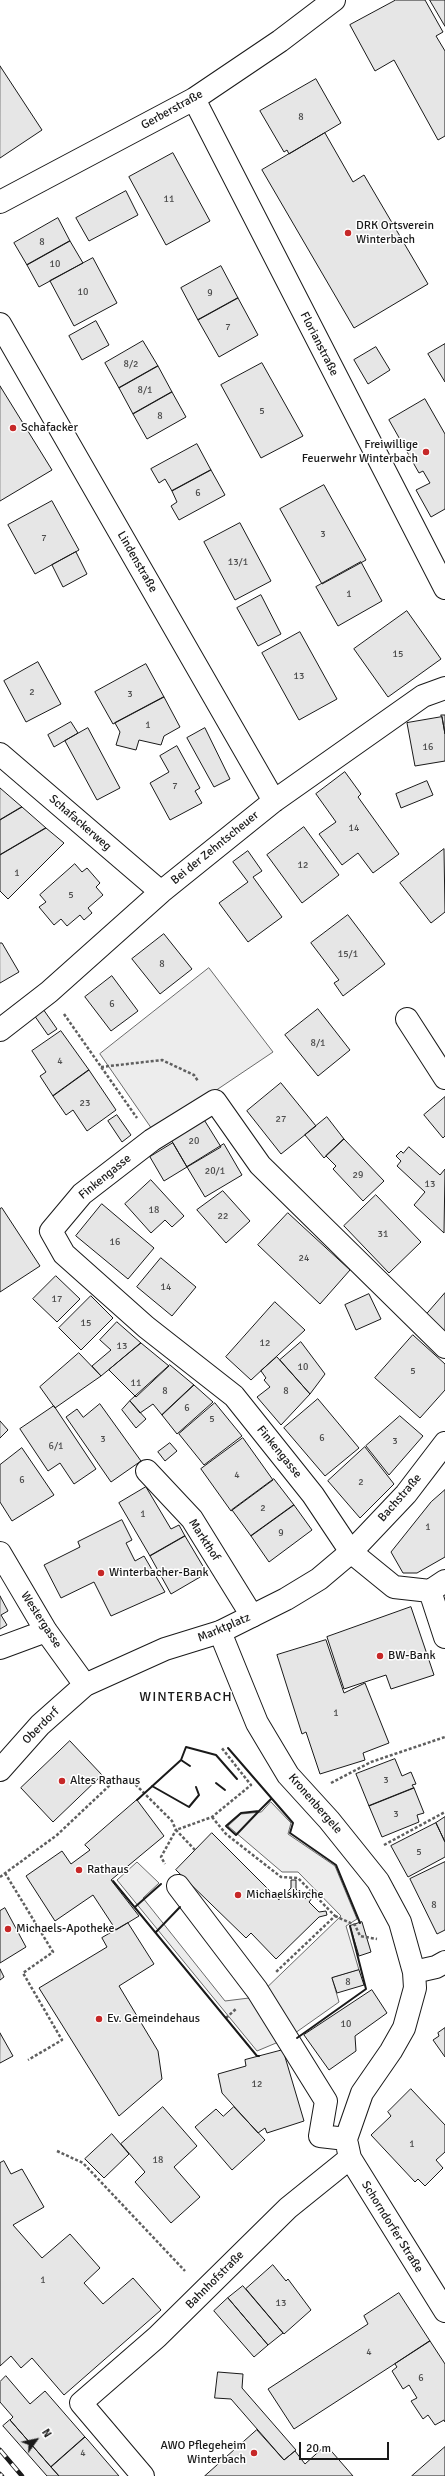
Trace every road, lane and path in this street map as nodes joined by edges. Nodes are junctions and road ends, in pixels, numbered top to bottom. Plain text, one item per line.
1 (334, 0) edge
2 (194, 99) junction
3 (0, 202) edge
4 (0, 324) edge
5 (445, 588) edge
6 (445, 688) edge
7 (0, 754) edge
8 (274, 801) junction
9 (161, 892) junction
10 (49, 992) junction
11 (407, 1020) dead end
12 (0, 1030) edge
13 (102, 1067) junction
14 (445, 1078) edge
15 (215, 1101) junction
16 (152, 1140) junction
17 (445, 1347) edge
18 (445, 1442) edge
19 (147, 1471) dead end
20 (351, 1552) junction
21 (0, 1553) edge
22 (438, 1586) edge
23 (252, 1616) junction
24 (46, 1631) junction
25 (220, 1632) junction
26 (445, 1637) edge
27 (0, 1648) edge
28 (85, 1685) junction
29 (445, 1737) edge
30 (221, 1747) dead end
31 (0, 1770) edge
32 (132, 1781) dead end
33 (111, 1784) dead end
34 (310, 1799) junction
35 (445, 1812) edge
36 (212, 1817) junction
37 (176, 1830) junction
38 (195, 1850) dead end
39 (362, 1861) junction
40 (5, 1873) junction
41 (0, 1877) edge
42 (173, 1877) joint
43 (335, 1916) junction
44 (405, 1939) junction
45 (445, 1962) edge
46 (414, 1972) junction
47 (258, 1990) junction
48 (226, 2018) dead end
49 (28, 2060) dead end
50 (348, 2149) junction
51 (57, 2151) dead end
52 (205, 2291) junction
53 (445, 2311) edge
54 (143, 2476) edge

1 - 2 street, Gerberstraße
2 - 3 street, Gerberstraße
2 - 5 street, Florianstraße
4 - 8 street, Lindenstraße
6 - 8 street, Bei der Zehntscheuer
7 - 9 street, Schafackerweg
8 - 9 street, Bei der Zehntscheuer
9 - 10 street, Bei der Zehntscheuer
10 - 12 street, Bei der Zehntscheuer
10 - 13 path
11 - 14 street
13 - 15 path
13 - 16 path
15 - 16 street, Finkengasse
15 - 17 street
16 - 20 street, Finkengasse
18 - 20 street, Bachstraße
19 - 23 street, Markthof
20 - 22 street
20 - 23 street, Marktplatz
21 - 24 street, Westergasse
22 - 26 street
23 - 25 street, Marktplatz
24 - 27 street
24 - 28 street, Westergasse
25 - 28 street, Marktplatz
25 - 34 street, Kronenbergele
28 - 31 street, Oberdorf
29 - 34 path
30 - 36 path
32 - 37 path
33 - 40 path
34 - 39 street, Kronenbergele
35 - 39 path
36 - 37 path
36 - 43 path
37 - 38 path
37 - 42 path
39 - 44 street, Kronenbergele
40 - 41 path
40 - 49 path
42 - 47 street
43 - 44 path
43 - 47 path
44 - 46 street, Kronenbergele
45 - 46 street
46 - 50 street
47 - 48 path
47 - 50 street
50 - 52 street, Bahnhofstraße
50 - 53 street, Schorndorfer Straße
51 - 52 path
52 - 54 street, Bahnhofstraße

